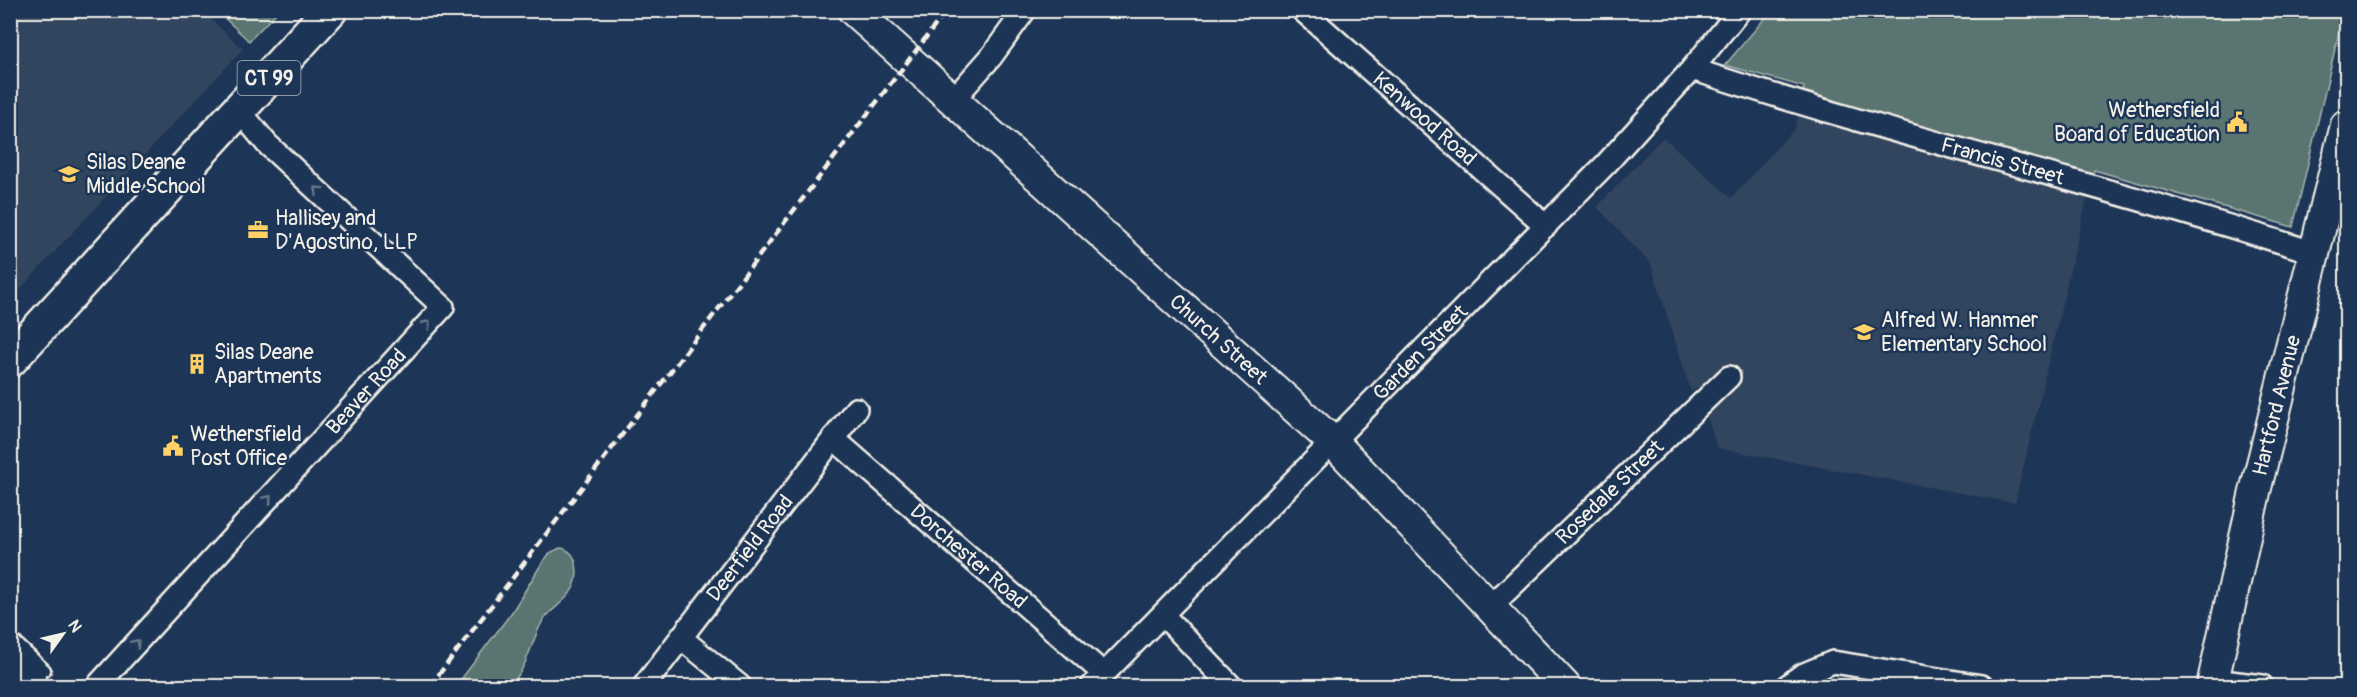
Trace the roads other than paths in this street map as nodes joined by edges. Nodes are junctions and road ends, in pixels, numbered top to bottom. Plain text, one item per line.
1 (330, 10) edge
2 (853, 10) edge
3 (1025, 10) edge
4 (1302, 10) edge
5 (1740, 10) edge
6 (1692, 69) junction
7 (953, 100) junction
8 (239, 110) junction
9 (2346, 124) edge
10 (1546, 226) junction
11 (2314, 253) junction
12 (10, 360) edge
13 (1729, 377) dead end
14 (856, 409) dead end
15 (833, 438) junction
16 (1334, 443) junction
17 (1490, 607) junction
18 (1163, 615) junction
19 (10, 637) edge
20 (681, 638) junction
21 (10, 648) edge
22 (10, 659) edge
23 (10, 670) edge
24 (37, 678) edge
25 (1098, 680) edge
26 (2213, 683) edge
27 (97, 687) edge
28 (644, 687) edge
29 (740, 687) edge
30 (1231, 687) edge
31 (1565, 687) edge
32 (1787, 687) edge
33 (1982, 687) edge
34 (2262, 687) edge

1 - 8 main road, CT 99
2 - 7 street, Church Street
3 - 7 street
4 - 10 street, Kenwood Road
5 - 6 street, Garden Street
6 - 10 street, Garden Street
6 - 11 street, Francis Street
7 - 16 street, Church Street
8 - 12 main road, CT 99
27 -> 8 street, Beaver Road
9 - 11 street, Hartford Avenue
10 - 16 street, Garden Street
11 - 26 street, Hartford Avenue
13 - 17 street, Rosedale Street
14 - 15 street, Deerfield Road
15 - 20 street, Deerfield Road
15 - 25 street, Dorchester Road
16 - 17 street, Church Street
16 - 18 street, Garden Street
17 - 31 street, Church Street
18 - 25 street, Garden Street
18 - 30 street
19 - 24 lane
20 - 28 street, Deerfield Road
20 - 29 street
21 - 24 lane
22 - 24 lane
23 - 24 lane
26 - 34 street
32 - 33 street

